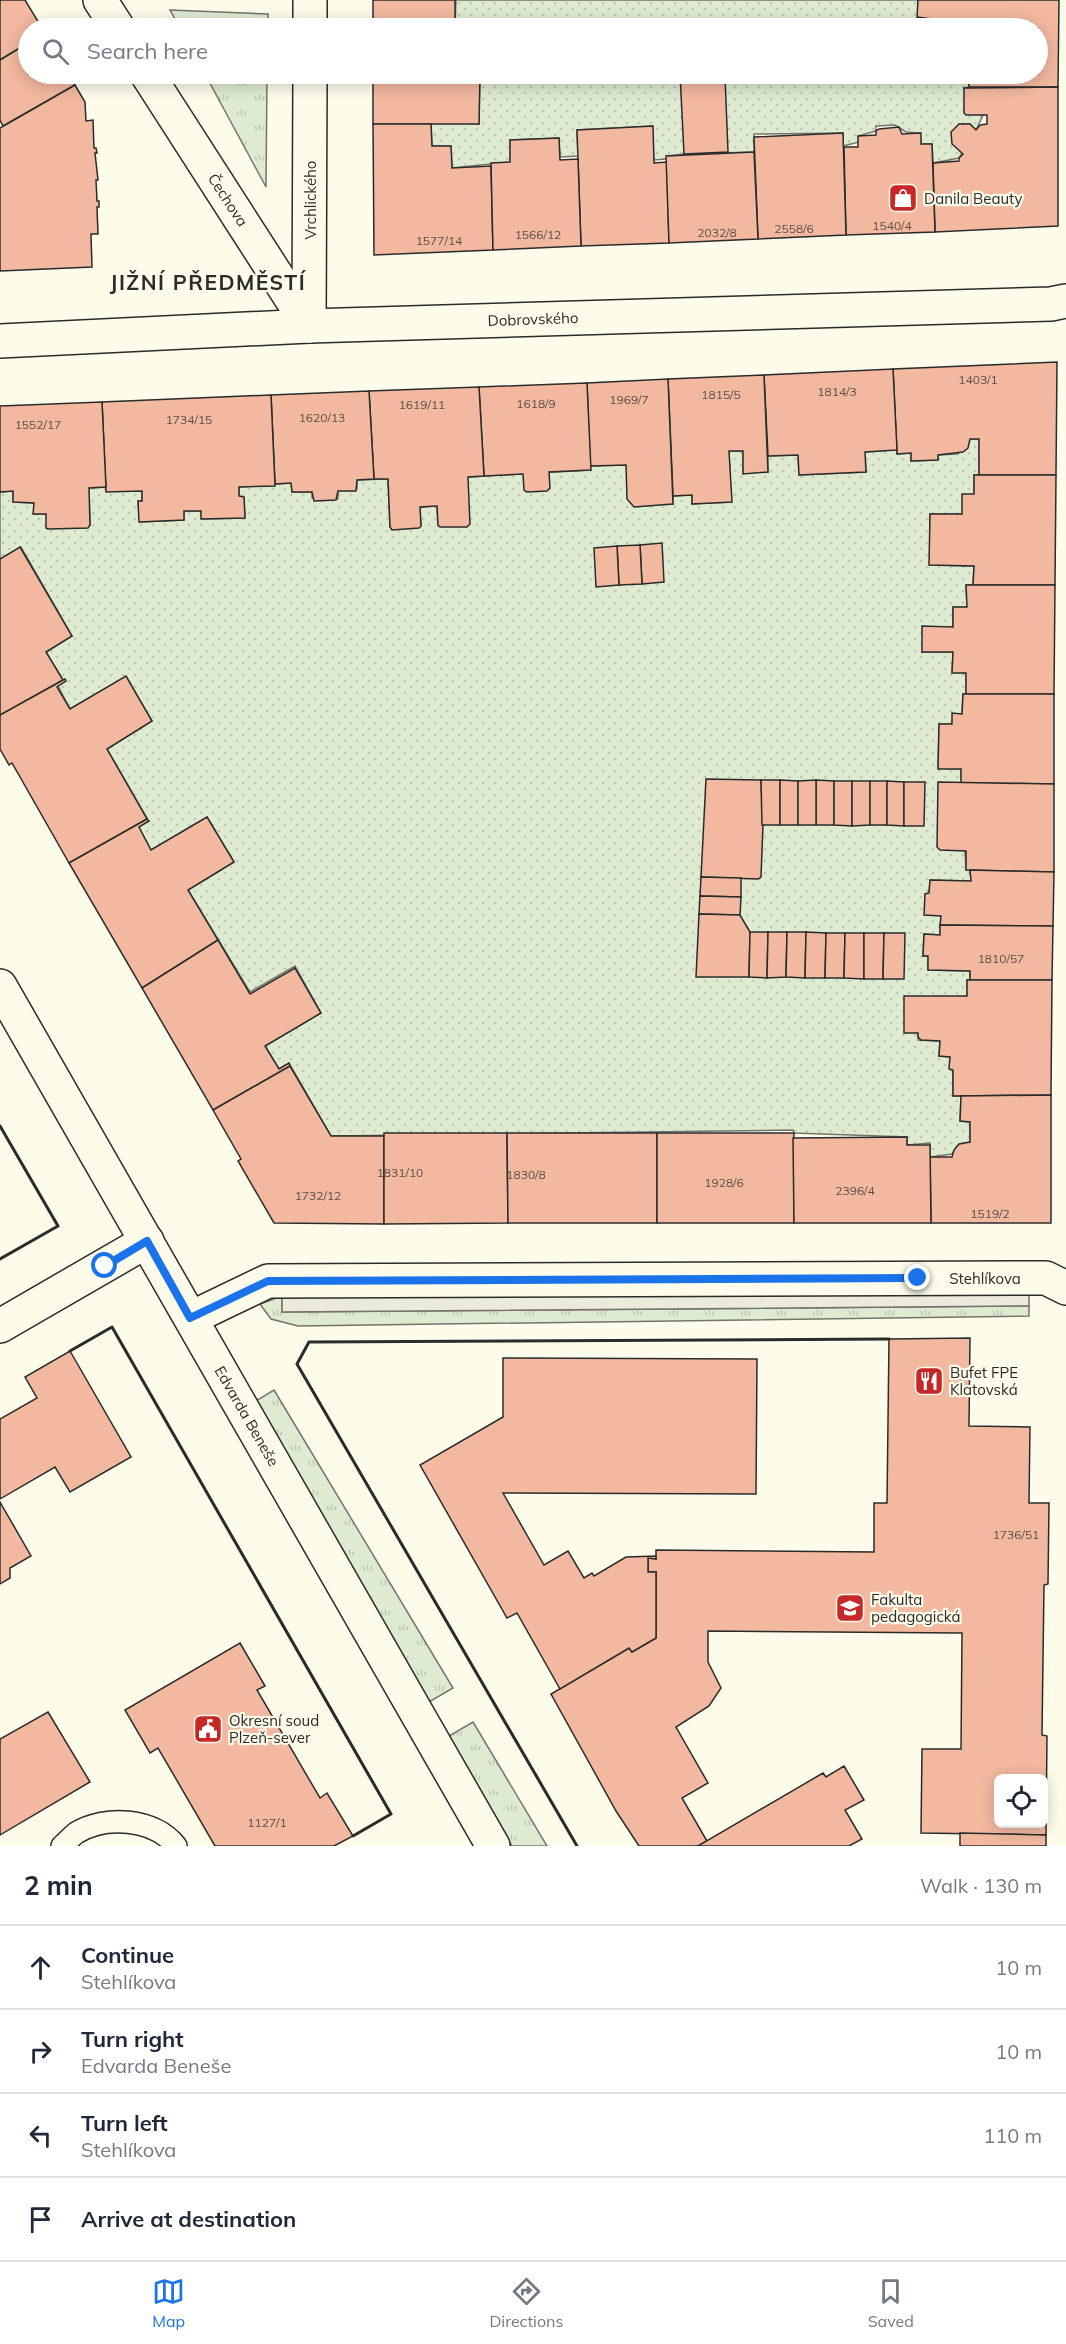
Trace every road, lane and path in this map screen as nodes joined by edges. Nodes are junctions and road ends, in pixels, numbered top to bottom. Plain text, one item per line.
1 (100, 0) edge
2 (310, 0) edge
3 (112, 18) edge
4 (310, 18) edge
5 (153, 84) edge
6 (310, 84) edge
7 (1066, 301) edge
8 (309, 326) junction
9 (0, 341) edge
10 (0, 986) edge
11 (147, 1241) junction
12 (1066, 1288) edge
13 (190, 1318) junction
14 (0, 1326) edge
15 (62, 1846) edge
16 (176, 1846) edge
17 (493, 1846) edge

1 - 3 street
2 - 4 street
5 - 8 street, Čechova
6 - 8 street, Vrchlického
7 - 8 street, Dobrovského
8 - 9 street, Dobrovského
10 - 11 street, Edvarda Beneše
11 - 13 street, Edvarda Beneše
11 - 14 street
12 - 13 street, Stehlíkova
13 - 17 street, Edvarda Beneše
15 - 16 lane

